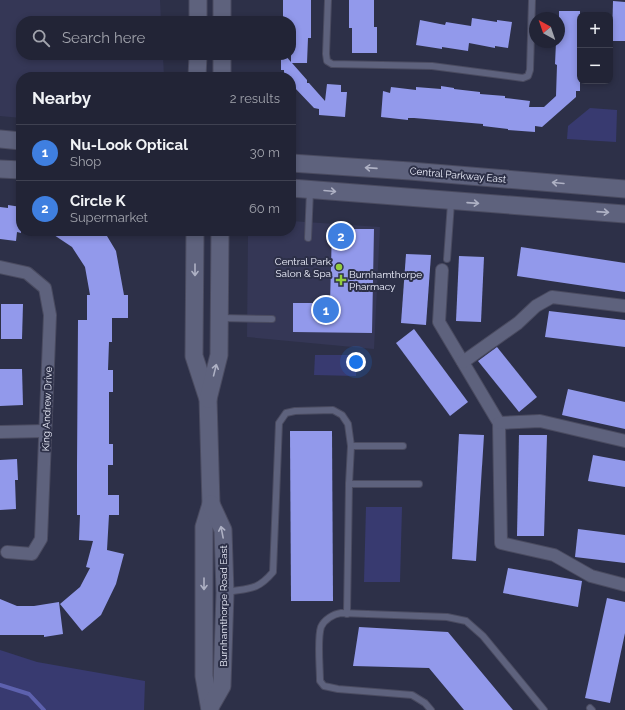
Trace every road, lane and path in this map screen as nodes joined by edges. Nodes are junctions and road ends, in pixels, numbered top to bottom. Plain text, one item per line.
1 (198, 0) edge
2 (222, 0) edge
3 (328, 0) edge
4 (532, 0) edge
5 (198, 16) edge
6 (222, 16) edge
7 (198, 60) edge
8 (222, 60) edge
9 (197, 72) edge
10 (222, 72) edge
11 (0, 139) edge
12 (16, 141) edge
13 (296, 163) edge
14 (0, 169) edge
15 (16, 170) edge
16 (296, 189) edge
17 (625, 189) edge
18 (310, 190) junction
19 (451, 201) junction
20 (625, 214) edge
21 (195, 236) edge
22 (220, 236) edge
23 (308, 238) dead end
24 (445, 265) joint
25 (0, 267) edge
26 (625, 306) edge
27 (220, 318) junction
28 (272, 319) dead end
29 (463, 362) junction
30 (208, 400) junction
31 (499, 423) junction
32 (46, 431) junction
33 (0, 432) edge
34 (625, 441) edge
35 (351, 446) junction
36 (403, 446) dead end
37 (349, 484) junction
38 (419, 484) dead end
39 (211, 504) junction
40 (7, 552) dead end
41 (625, 585) edge
42 (225, 593) junction
43 (347, 614) junction
44 (210, 709) edge
45 (431, 710) edge
46 (544, 710) edge

1 - 5 main road
2 - 6 main road
3 - 4 lane
7 - 9 main road
8 - 10 main road
11 - 12 main road
17 -> 13 main road, Central Parkway East
14 - 15 main road
16 - 18 main road
18 -> 19 main road
18 - 23 lane
19 -> 20 main road
19 - 24 lane
21 -> 30 main road, Burnhamthorpe Road East
22 - 27 main road, Burnhamthorpe Road East
24 - 29 street
25 - 32 street, King Andrew Drive
26 - 29 street
27 - 28 lane
30 -> 27 main road, Burnhamthorpe Road East
29 - 31 street
30 - 39 main road, Burnhamthorpe Road East
31 - 34 street
31 - 41 street
32 - 33 street
32 - 40 street, King Andrew Drive
35 - 36 lane
35 - 37 lane
35 - 42 lane
37 - 38 lane
37 - 43 lane
42 -> 39 main road, Burnhamthorpe Road East
39 -> 44 main road, Burnhamthorpe Road East
42 - 44 main road, Burnhamthorpe Road East
43 - 45 lane
43 - 46 lane

